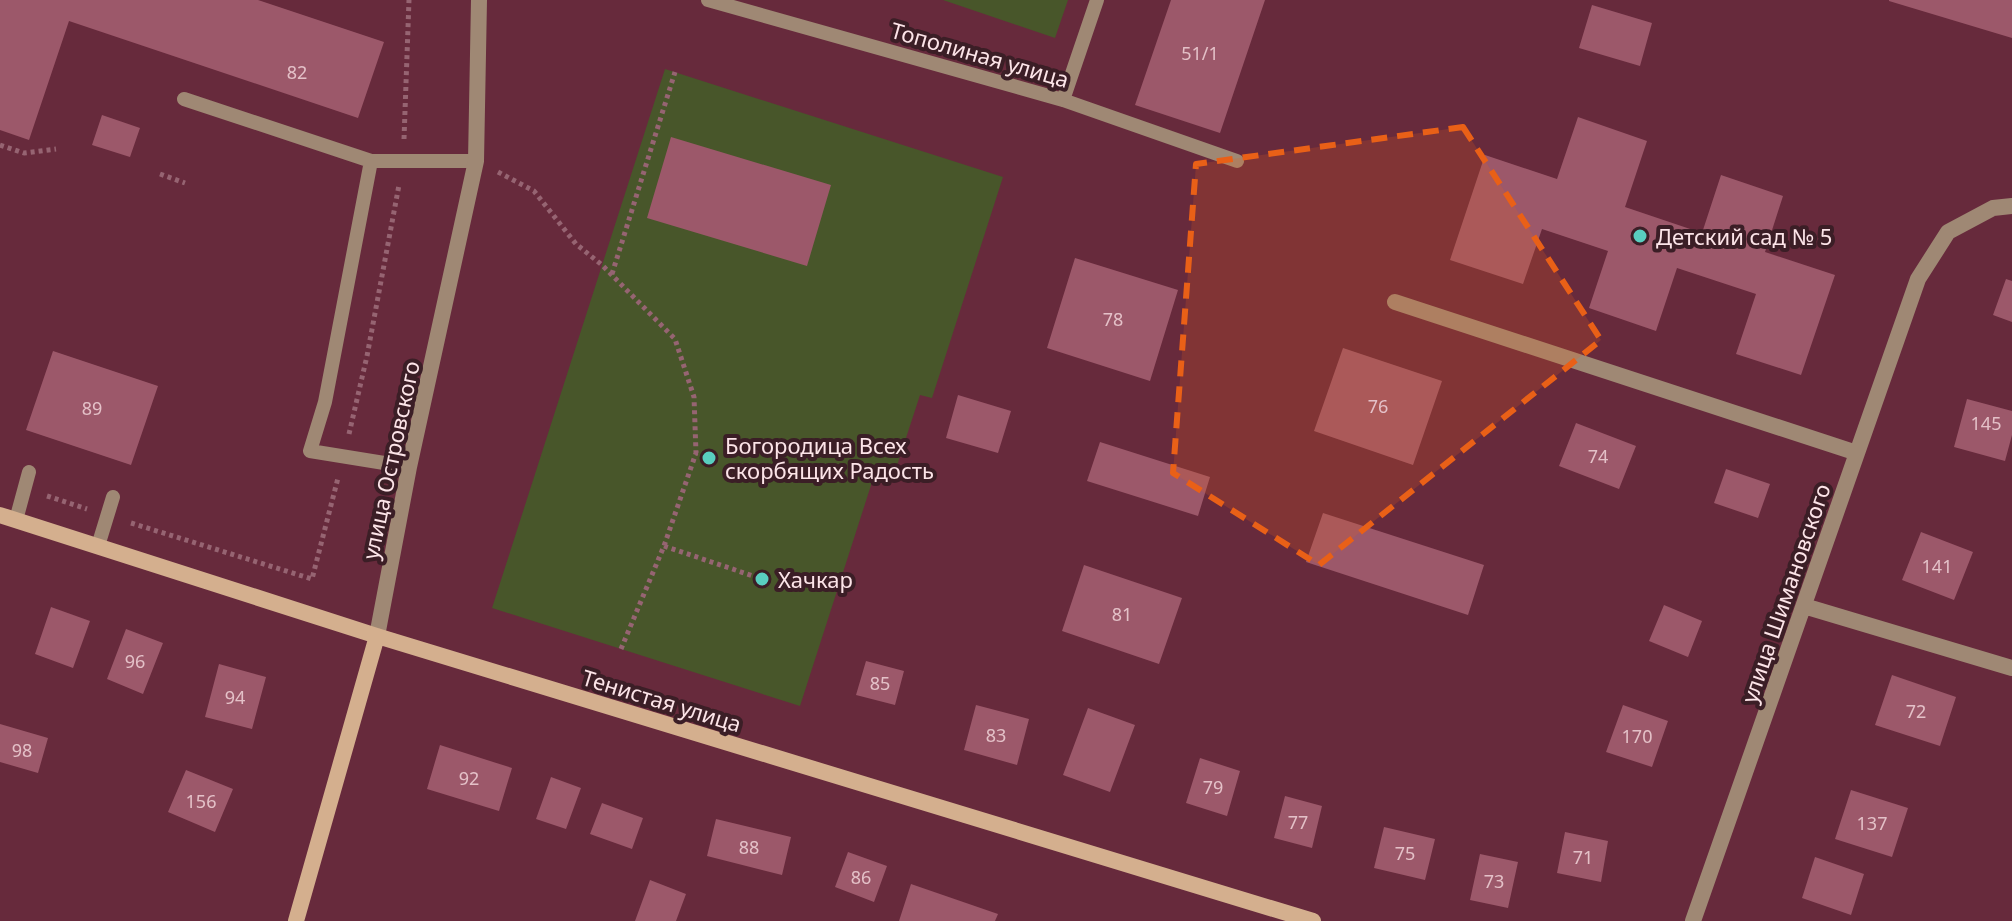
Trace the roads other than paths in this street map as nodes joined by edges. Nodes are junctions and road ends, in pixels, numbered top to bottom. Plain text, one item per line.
1 (479, 0) edge
2 (708, 0) edge
3 (1097, 0) edge
4 (184, 99) dead end
5 (1063, 100) junction
6 (371, 161) junction
7 (476, 161) junction
8 (1237, 161) dead end
9 (2012, 206) edge
10 (1395, 302) dead end
11 (1857, 453) junction
12 (409, 467) junction
13 (29, 472) dead end
14 (113, 497) dead end
15 (8, 517) edge
16 (98, 546) junction
17 (1804, 606) junction
18 (377, 636) junction
19 (2012, 668) edge
20 (296, 921) edge
21 (1313, 921) edge
22 (1693, 921) edge

1 - 7 street, улица Островского
2 - 5 lane, Тополиная улица
3 - 5 lane
4 - 6 lane
5 - 8 lane, Тополиная улица
6 - 7 lane
6 - 12 lane
7 - 12 street, улица Островского
9 - 11 street, улица Шимановского
10 - 11 street
11 - 17 street, улица Шимановского
12 - 18 street, улица Островского
13 - 15 lane
14 - 16 lane
15 - 16 street, Тенистая улица
16 - 18 street, Тенистая улица
17 - 19 street
17 - 22 street, улица Шимановского
18 - 20 street, улица Островского
18 - 21 street, Тенистая улица

